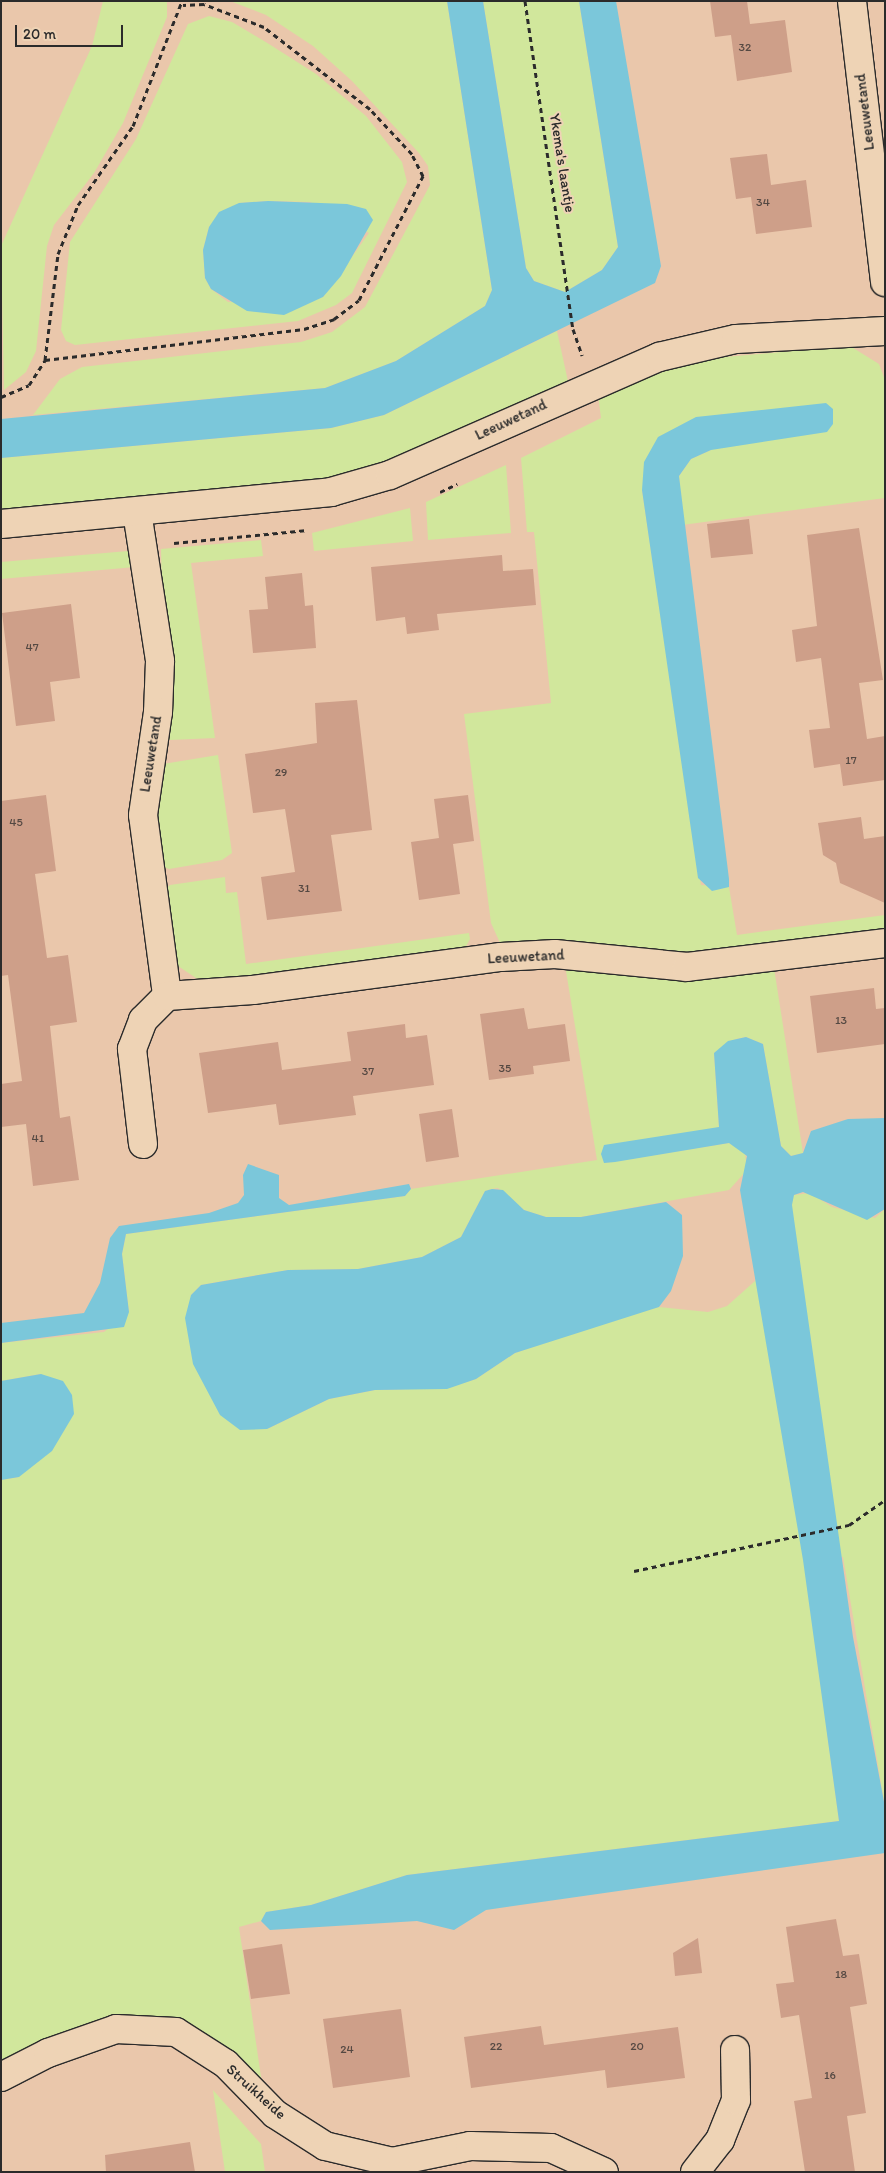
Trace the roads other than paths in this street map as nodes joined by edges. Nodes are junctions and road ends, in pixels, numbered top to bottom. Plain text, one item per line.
1 (852, 1) edge
2 (885, 282) edge
3 (885, 331) edge
4 (137, 512) junction
5 (1, 524) edge
6 (885, 943) edge
7 (167, 996) junction
8 (143, 1144) dead end
9 (735, 2050) dead end
10 (1, 2077) edge
11 (604, 2172) edge
12 (695, 2172) edge

1 - 2 street, Leeuwetand
3 - 4 street, Leeuwetand
4 - 5 street, Leeuwetand
4 - 7 street, Leeuwetand
6 - 7 street, Leeuwetand
7 - 8 street
9 - 12 street
10 - 11 street, Struikheide

